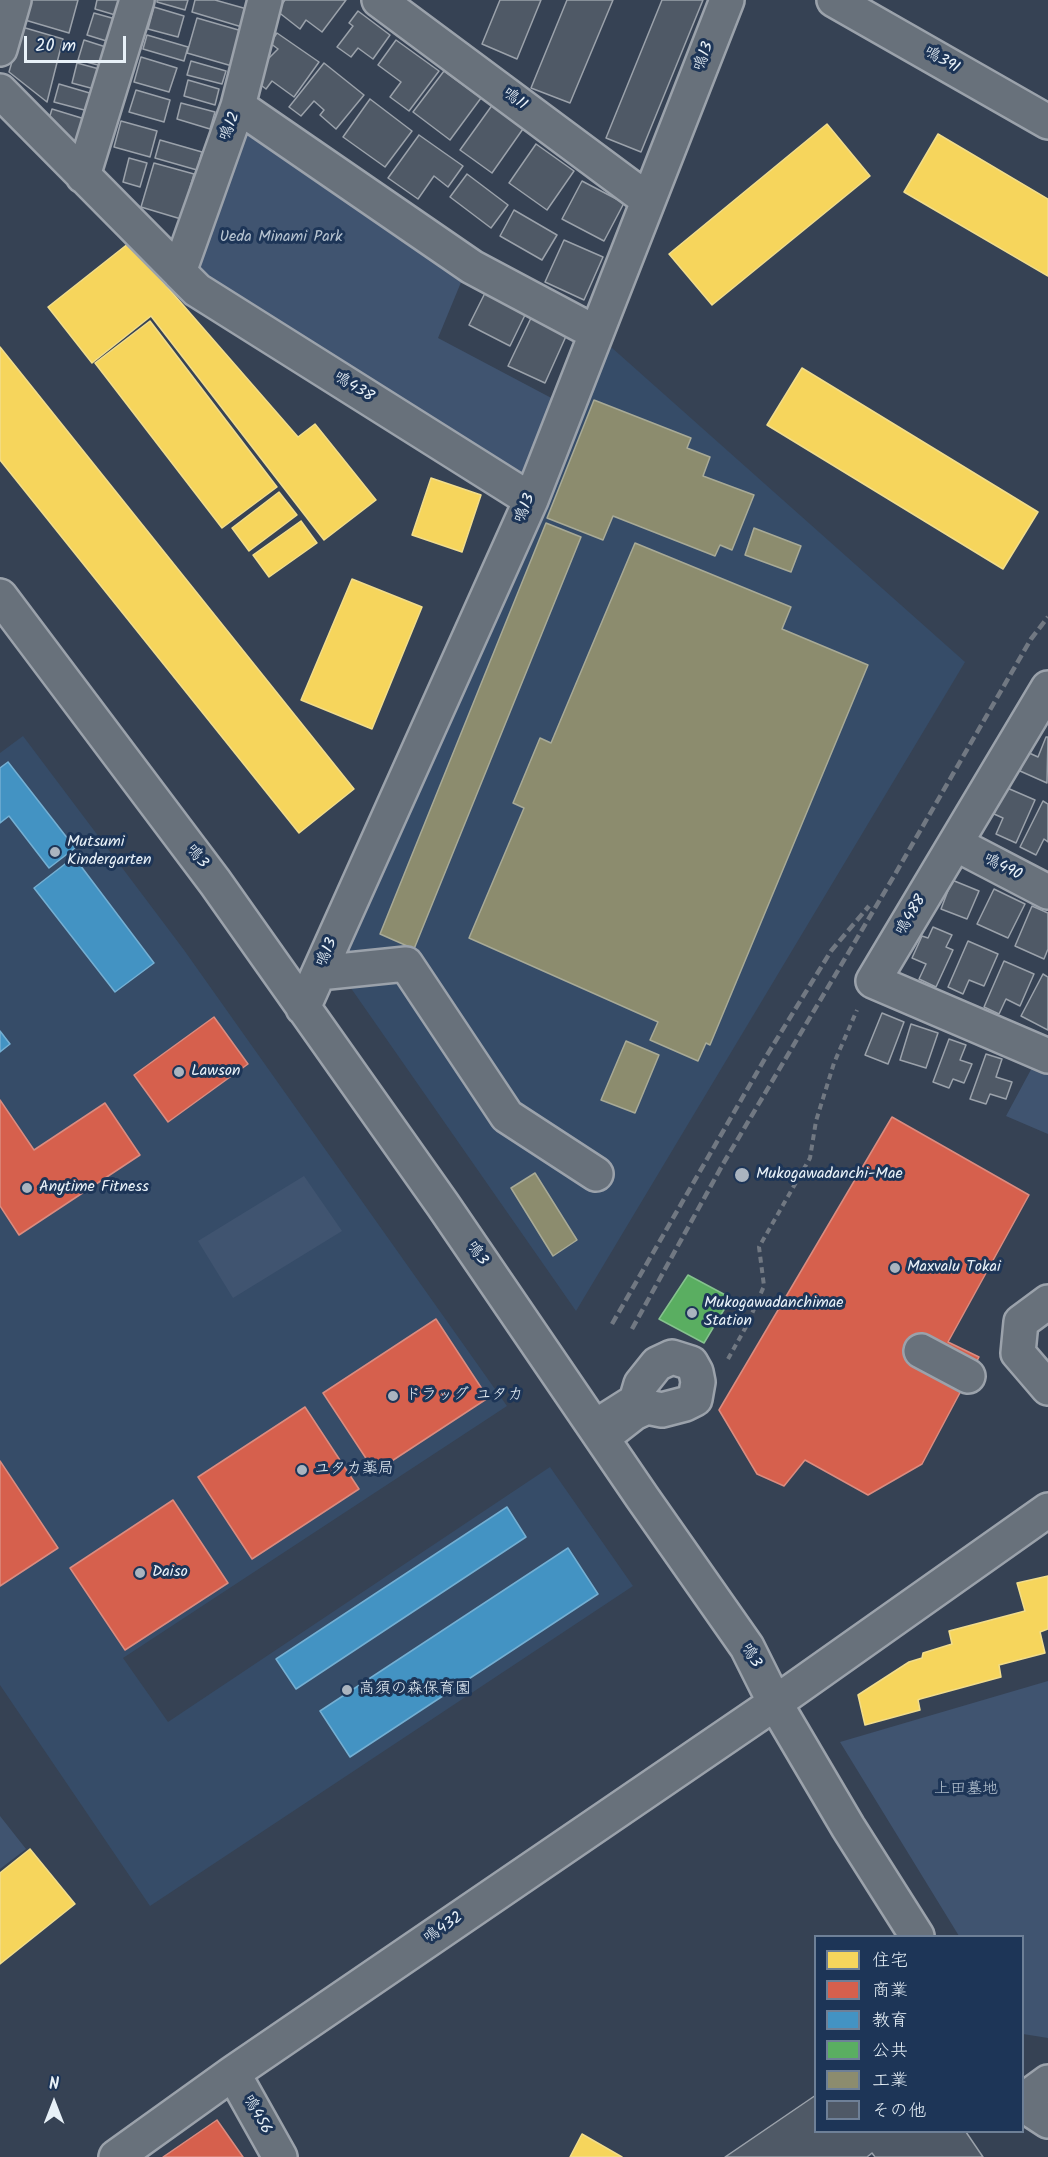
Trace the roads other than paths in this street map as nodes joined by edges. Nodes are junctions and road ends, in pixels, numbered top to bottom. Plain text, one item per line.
1 (14, 0) edge
2 (137, 0) edge
3 (266, 0) edge
4 (379, 0) edge
5 (727, 0) edge
6 (834, 0) edge
7 (0, 49) edge
8 (0, 91) edge
9 (238, 106) junction
10 (1048, 122) edge
11 (83, 176) junction
12 (648, 200) junction
13 (179, 272) junction
14 (596, 333) junction
15 (531, 500) junction
16 (0, 596) edge
17 (1046, 697) edge
18 (956, 844) junction
19 (1048, 892) edge
20 (319, 973) junction
21 (303, 1008) junction
22 (1048, 1056) edge
23 (596, 1174) dead end
24 (1048, 1302) edge
25 (921, 1351) dead end
26 (969, 1376) dead end
27 (1048, 1388) edge
28 (1048, 1510) edge
29 (775, 1703) junction
30 (916, 1935) edge
31 (233, 2073) junction
32 (1048, 2082) edge
33 (1024, 2101) edge
34 (1024, 2103) edge
35 (1048, 2121) edge
36 (116, 2157) edge
37 (280, 2157) edge

1 - 7 street
2 - 11 street
3 - 9 street
4 - 12 street, 鳴11
5 - 12 street, 鳴13
6 - 10 street, 鳴391
8 - 11 street
9 - 13 street, 鳴12
9 - 14 street, 鳴12
11 - 13 street
12 - 14 street, 鳴13
13 - 15 street, 鳴438
14 - 15 street, 鳴13
15 - 20 street, 鳴13
16 - 21 street, 鳴3
17 - 18 street, 鳴488
18 - 19 street, 鳴490
18 - 22 street, 鳴488
20 - 21 street, 鳴13
20 - 23 street
21 - 29 street, 鳴3
24 - 27 street
25 - 26 street
28 - 29 street, 鳴432
29 - 30 street, 鳴3
29 - 31 street, 鳴432
31 - 36 street, 鳴432
31 - 37 street, 鳴456
32 - 33 street
34 - 35 street

